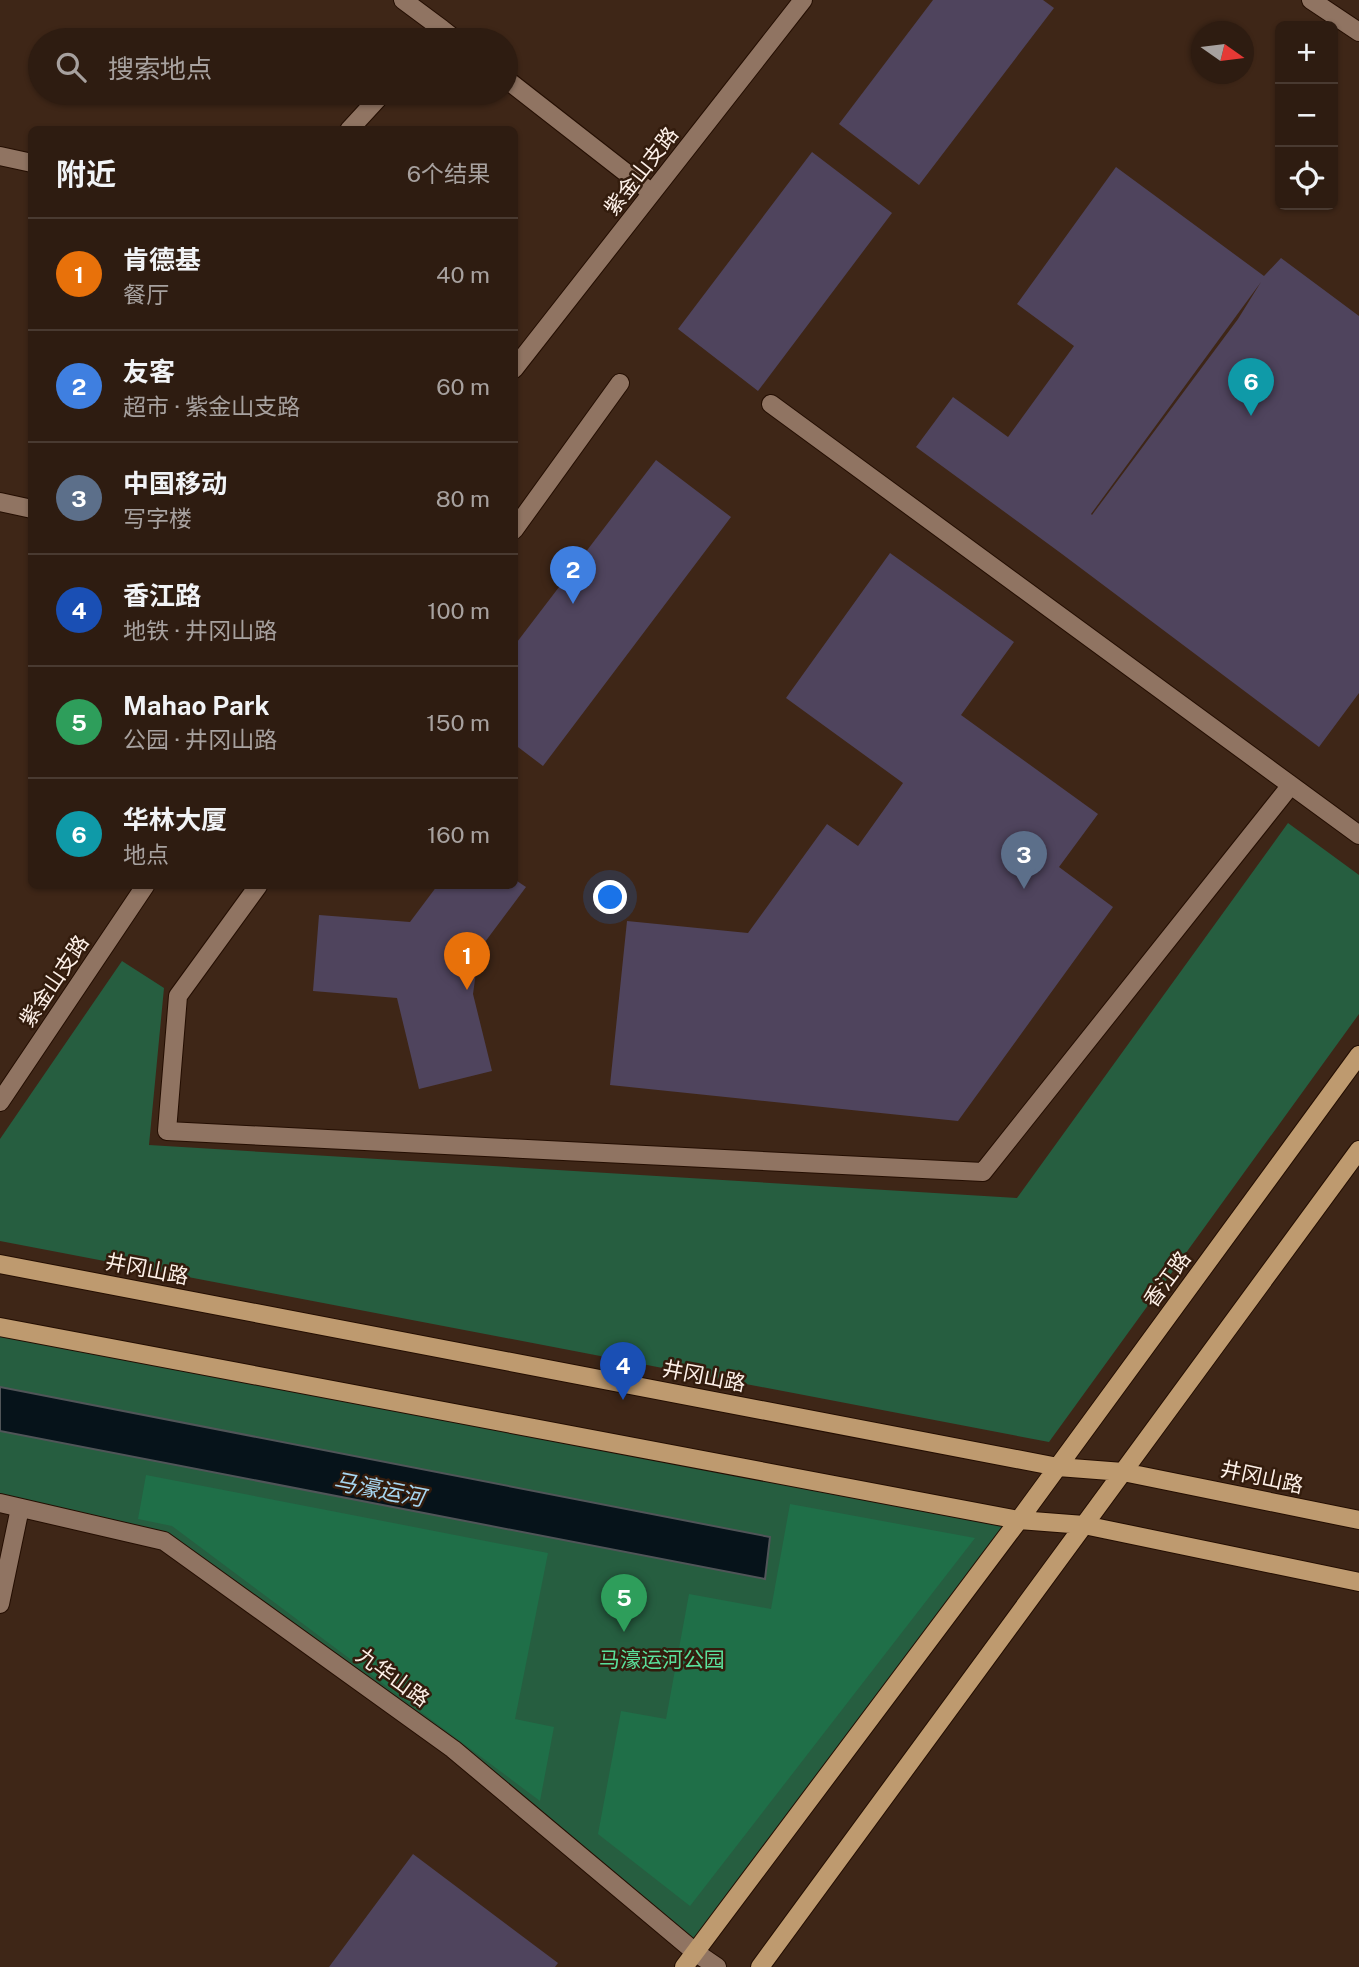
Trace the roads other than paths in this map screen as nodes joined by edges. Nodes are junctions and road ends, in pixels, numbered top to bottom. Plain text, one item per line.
1 (403, 0) edge
2 (803, 0) edge
3 (1311, 0) edge
4 (430, 28) edge
5 (1359, 32) edge
6 (518, 88) edge
7 (372, 105) edge
8 (353, 126) edge
9 (0, 156) edge
10 (28, 162) edge
11 (652, 193) junction
12 (518, 364) edge
13 (620, 383) dead end
14 (771, 404) dead end
15 (0, 502) edge
16 (28, 508) edge
17 (518, 524) edge
18 (1291, 785) junction
19 (1359, 835) edge
20 (143, 889) edge
21 (256, 889) edge
22 (1359, 1055) edge
23 (0, 1102) edge
24 (1359, 1150) edge
25 (0, 1264) edge
26 (0, 1327) edge
27 (1058, 1467) junction
28 (1123, 1472) junction
29 (0, 1503) edge
30 (20, 1508) junction
31 (1019, 1520) junction
32 (1359, 1520) edge
33 (1084, 1525) junction
34 (1359, 1582) edge
35 (0, 1604) edge
36 (695, 1952) junction
37 (684, 1967) edge
38 (717, 1967) edge
39 (760, 1967) edge

1 - 4 street
2 - 11 street, 紫金山支路
3 - 5 street
6 - 11 street
7 - 8 street
9 - 10 street
11 - 12 street, 紫金山支路
13 - 17 street
14 - 18 street
15 - 16 street
18 - 19 street
18 - 21 street
20 - 23 street, 紫金山支路
22 - 27 main road, 香江路
24 - 28 main road
25 - 27 main road, 井冈山路
26 - 31 main road
27 - 28 main road, 井冈山路
27 - 31 main road, 香江路
28 - 32 main road, 井冈山路
28 - 33 main road
29 - 30 street, 九华山路
30 - 35 street
30 - 36 street, 九华山路
31 - 33 main road
31 - 36 main road, 香江路
33 - 34 main road
33 - 39 main road
36 - 37 main road, 香江路
36 - 38 street, 九华山路

